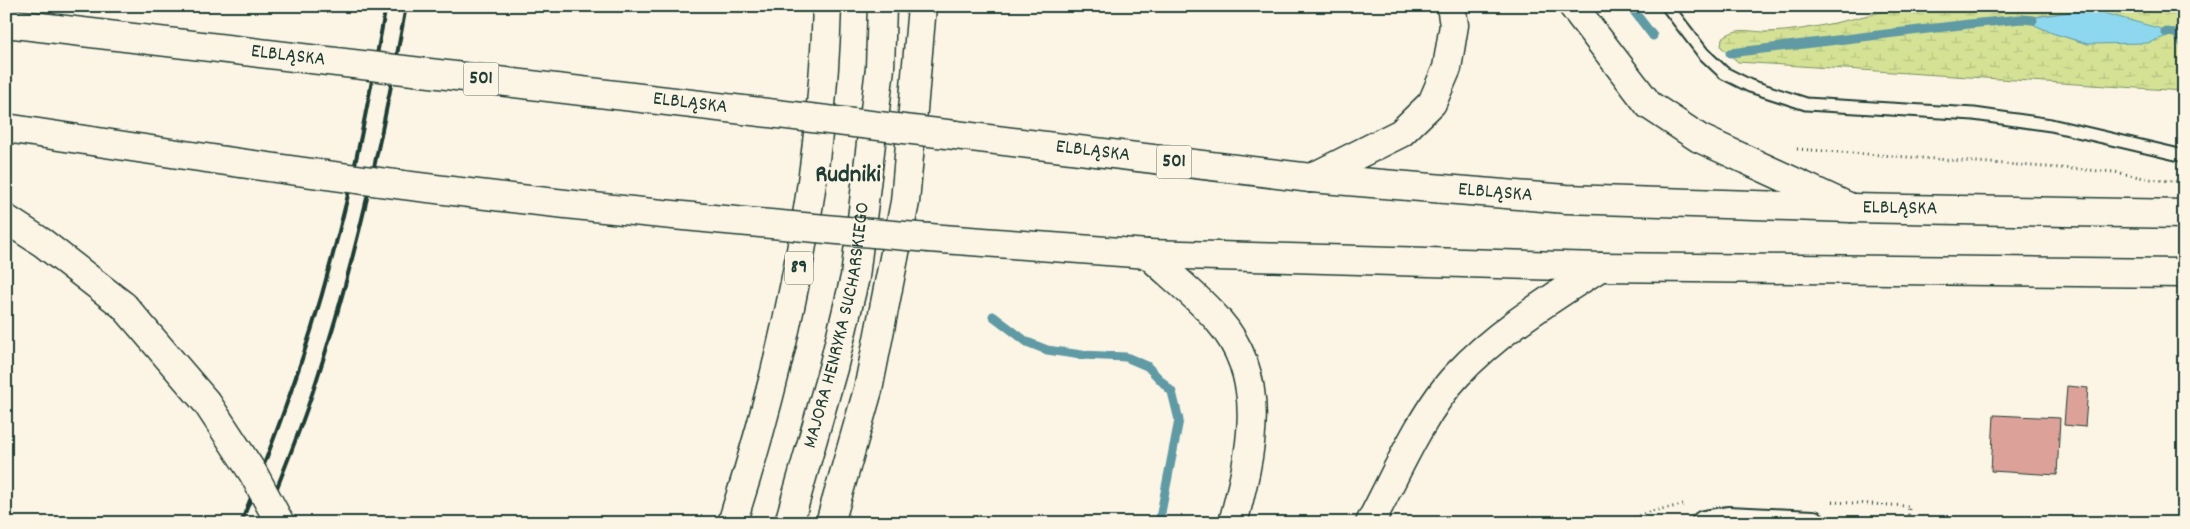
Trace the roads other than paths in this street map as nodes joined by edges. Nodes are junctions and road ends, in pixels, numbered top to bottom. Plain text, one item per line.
1 (827, 6) edge
2 (882, 6) edge
3 (922, 6) edge
4 (1451, 6) edge
5 (1573, 6) edge
6 (1667, 6) edge
7 (6, 23) edge
8 (6, 128) edge
9 (2184, 156) edge
10 (1311, 178) junction
11 (1851, 208) junction
12 (2184, 214) edge
13 (6, 219) edge
14 (1148, 254) junction
15 (1600, 267) junction
16 (2184, 273) edge
17 (280, 523) edge
18 (732, 523) edge
19 (789, 523) edge
20 (830, 523) edge
21 (1233, 523) edge
22 (1370, 523) edge
23 (1704, 523) edge
24 (1813, 523) edge

1 - 18 main road, 89
2 - 19 main road, MAJORA HENRYKA SUCHARSKIEGO
3 - 20 main road
4 - 10 main road
5 - 11 main road
6 - 9 lane
7 - 10 main road, ELBLĄSKA / 501, bridge
8 - 14 main road, bridge
10 - 11 main road, ELBLĄSKA / 501
11 - 12 main road, ELBLĄSKA / 501
13 - 17 main road, bridge
14 - 15 main road
14 - 21 main road
15 - 16 main road
15 - 22 main road
23 - 24 street

